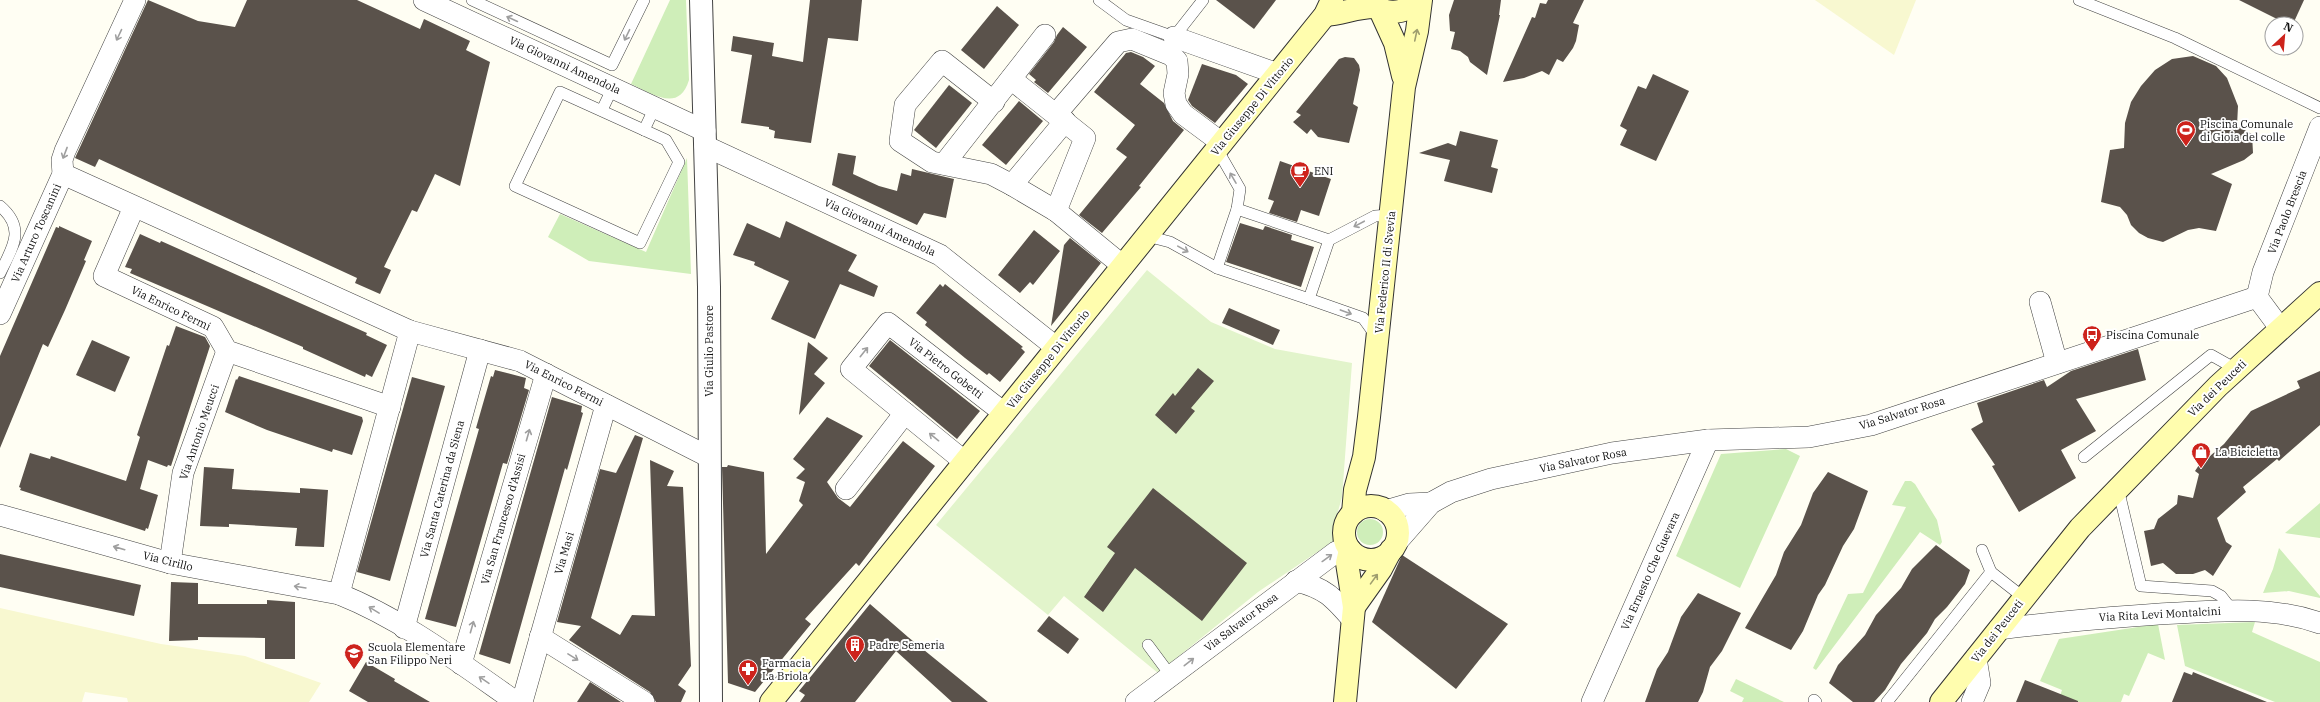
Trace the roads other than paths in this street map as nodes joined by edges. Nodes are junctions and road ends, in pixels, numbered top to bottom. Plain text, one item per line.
1 (135, 0) edge
2 (424, 0) edge
3 (472, 0) edge
4 (644, 0) edge
5 (701, 0) edge
6 (1099, 0) edge
7 (1203, 0) edge
8 (1417, 0) edge
9 (1421, 0) edge
10 (2079, 0) edge
11 (1374, 6) edge
12 (1328, 7) edge
13 (481, 15) junction
14 (523, 35) junction
15 (1045, 35) dead end
16 (1174, 37) junction
17 (1278, 74) junction
18 (1011, 79) junction
19 (1404, 87) junction
20 (613, 88) junction
21 (994, 102) junction
22 (655, 107) junction
23 (2320, 108) edge
24 (602, 110) junction
25 (1060, 118) junction
26 (2320, 127) edge
27 (644, 130) junction
28 (705, 138) junction
29 (1220, 146) junction
30 (944, 164) junction
31 (63, 174) junction
32 (1012, 185) junction
33 (0, 206) edge
34 (134, 207) junction
35 (1237, 209) junction
36 (1056, 211) junction
37 (1391, 215) junction
38 (1147, 236) junction
39 (1329, 240) junction
40 (1123, 266) junction
41 (1217, 268) junction
42 (0, 273) edge
43 (2320, 293) edge
44 (2257, 298) junction
45 (1309, 299) junction
46 (2040, 302) dead end
47 (0, 314) edge
48 (2280, 328) junction
49 (410, 331) junction
50 (1378, 339) junction
51 (1057, 348) junction
52 (227, 350) junction
53 (480, 350) junction
54 (2057, 363) junction
55 (2236, 369) junction
56 (546, 374) junction
57 (606, 405) junction
58 (390, 407) junction
59 (905, 413) junction
60 (1004, 413) junction
61 (1708, 440) junction
62 (709, 457) junction
63 (1364, 457) junction
64 (2084, 457) dead end
65 (965, 462) junction
66 (2117, 488) junction
67 (846, 489) dead end
68 (1431, 503) junction
69 (1383, 510) junction
70 (1353, 513) junction
71 (0, 515) edge
72 (1393, 546) junction
73 (1349, 549) junction
74 (1982, 550) dead end
75 (170, 563) junction
76 (1991, 572) junction
77 (1296, 581) junction
78 (339, 594) junction
79 (2024, 597) junction
80 (2232, 610) junction
81 (1353, 613) junction
82 (2320, 623) edge
83 (404, 628) junction
84 (1999, 629) junction
85 (540, 637) junction
86 (1148, 645) dead end
87 (1976, 658) junction
88 (460, 664) junction
89 (1171, 676) junction
90 (516, 702) edge
91 (522, 702) edge
92 (644, 702) edge
93 (711, 702) edge
94 (771, 702) edge
95 (1136, 702) edge
96 (1345, 702) edge
97 (1592, 702) edge
98 (1887, 702) edge
99 (1941, 702) edge
100 (1972, 702) edge

1 -> 31 street
2 - 13 street, Via Giovanni Amendola
3 - 13 lane
4 -> 14 lane
5 - 28 street, Via Giulio Pastore
6 - 16 lane
7 - 16 lane
8 - 11 main road
19 -> 9 main road, Via Federico II di Svevia
10 - 23 lane
11 - 12 main road
11 - 19 main road, Via Federico II di Svevia
12 - 17 main road, Via Giuseppe Di Vittorio
13 - 14 street, Via Giovanni Amendola
14 - 20 street, Via Giovanni Amendola
15 - 18 street
16 - 17 street
17 - 29 main road, Via Giuseppe Di Vittorio
18 - 21 street
18 - 25 street
19 - 37 main road, Via Federico II di Svevia
20 - 22 street, Via Giovanni Amendola
20 - 24 lane
21 - 30 street
21 - 30 street
22 - 27 lane
22 - 28 street, Via Giovanni Amendola
24 - 27 lane
24 - 27 lane
25 - 29 street
25 - 32 street
25 - 36 street
26 - 44 street, Via Paolo Brescia
28 - 51 street, Via Giovanni Amendola
28 - 62 street, Via Giulio Pastore
35 -> 29 lane
29 - 38 main road, Via Giuseppe Di Vittorio
30 - 32 street
31 - 34 street, Via Enrico Fermi
31 - 47 street, Via Arturo Toscanini
32 - 36 street
33 - 42 lane
34 - 49 street, Via Enrico Fermi
34 - 52 street, Via Enrico Fermi
35 - 39 lane
35 - 41 lane
36 - 40 street
37 -> 39 lane
37 - 50 main road, Via Federico II di Svevia
38 - 40 main road, Via Giuseppe Di Vittorio
38 -> 41 lane
39 - 45 lane
40 - 51 main road, Via Giuseppe Di Vittorio
41 - 45 lane
43 - 48 main road, Via dei Peuceti
44 - 48 street
44 - 54 street, Via Salvator Rosa
45 -> 50 lane
46 - 54 street
48 - 55 main road, Via dei Peuceti
49 - 53 street, Via Enrico Fermi
49 - 58 street
50 - 63 main road, Via Federico II di Svevia
51 - 60 main road, Via Giuseppe Di Vittorio
52 - 58 street
52 - 75 street, Via Antonio Meucci
53 - 56 street, Via Enrico Fermi
53 - 83 street, Via Santa Caterina da Siena
54 - 61 street, Via Salvator Rosa
55 - 64 lane
55 - 66 main road, Via dei Peuceti
56 - 57 street, Via Enrico Fermi
88 -> 56 street, Via San Francesco d'Assisi
57 - 62 street, Via Enrico Fermi
57 - 85 street, Via Masi
58 - 78 street
59 -> 60 street, Via Pietro Gobetti
65 -> 59 street
59 - 67 street
60 - 65 main road, Via Giuseppe Di Vittorio
61 - 68 street, Via Salvator Rosa
61 - 97 street, Via Ernesto Che Guevara
62 - 93 street, Via Giulio Pastore
63 - 69 main road
63 - 70 main road
65 - 94 main road, Via Giuseppe Di Vittorio
66 - 79 main road, Via dei Peuceti
66 - 80 lane
68 - 69 street
68 - 72 street
69 - 70 main road
69 - 72 main road
70 - 73 main road
75 -> 71 street, Via Cirillo
72 - 73 main road
81 -> 72 main road
77 -> 73 street, Via Salvator Rosa
73 - 81 main road
74 - 76 lane
78 -> 75 street, Via Cirillo
76 - 79 lane
76 - 98 lane
77 - 81 street
89 -> 77 street, Via Salvator Rosa
83 -> 78 street, Via Cirillo
79 - 84 main road, Via dei Peuceti
80 - 82 street, Via Rita Levi Montalcini
80 - 84 street, Via Rita Levi Montalcini
81 - 96 main road
83 - 88 street, Via Cirillo
84 - 87 main road, Via dei Peuceti
85 - 91 street, Via Masi
85 -> 92 street
86 - 89 lane
87 - 99 main road, Via dei Peuceti
87 - 100 street
90 -> 88 street, Via Cirillo
89 - 95 street, Via Salvator Rosa

